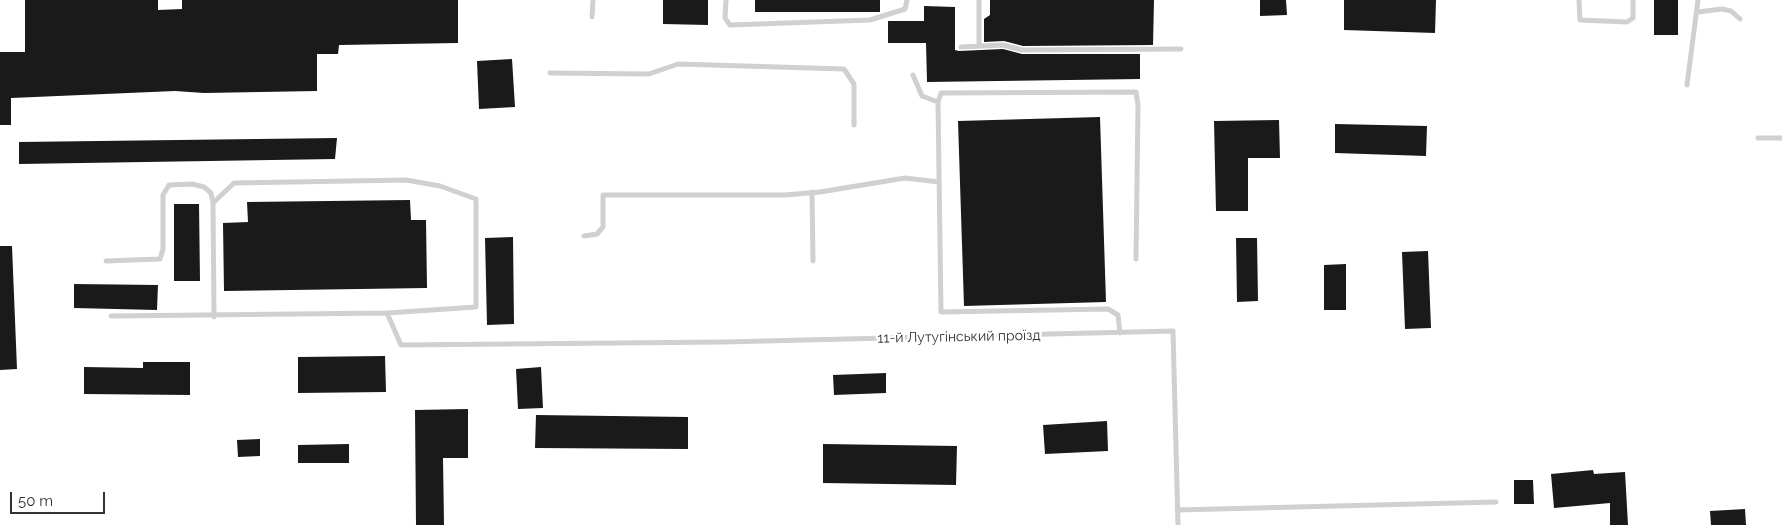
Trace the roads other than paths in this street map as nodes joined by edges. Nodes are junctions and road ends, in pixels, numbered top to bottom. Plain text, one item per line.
1 (592, 0) edge
2 (726, 0) edge
3 (907, 0) edge
4 (979, 0) edge
5 (1579, 0) edge
6 (1633, 0) edge
7 (1698, 0) edge
8 (1698, 12) junction
9 (592, 17) dead end
10 (1740, 18) dead end
11 (979, 46) junction
12 (962, 47) dead end
13 (1181, 49) dead end
14 (550, 73) dead end
15 (913, 75) dead end
16 (1686, 85) dead end
17 (938, 102) junction
18 (854, 125) dead end
19 (1758, 138) dead end
20 (1782, 138) edge
21 (939, 182) junction
22 (812, 192) junction
23 (213, 203) junction
24 (584, 236) dead end
25 (1136, 259) dead end
26 (106, 261) dead end
27 (813, 261) dead end
28 (387, 313) junction
29 (111, 316) dead end
30 (214, 316) junction
31 (1120, 333) junction
32 (1496, 502) dead end
33 (1177, 510) junction
34 (1178, 525) edge

1 - 9 lane
2 - 3 lane
4 - 11 lane
5 - 6 lane
7 - 8 lane
8 - 10 lane
8 - 16 lane
11 - 12 lane
11 - 13 lane
14 - 18 lane
15 - 17 lane
17 - 21 lane
17 - 25 lane
19 - 20 lane
21 - 22 lane
21 - 31 lane
22 - 24 lane
22 - 27 lane
23 - 26 lane
23 - 28 lane
23 - 30 lane
28 - 30 lane
28 - 31 lane, 11-й Лутугінський проїзд
29 - 30 lane
31 - 33 lane, 11-й Лутугінський проїзд
32 - 33 lane
33 - 34 lane, 11-й Лутугінський проїзд

